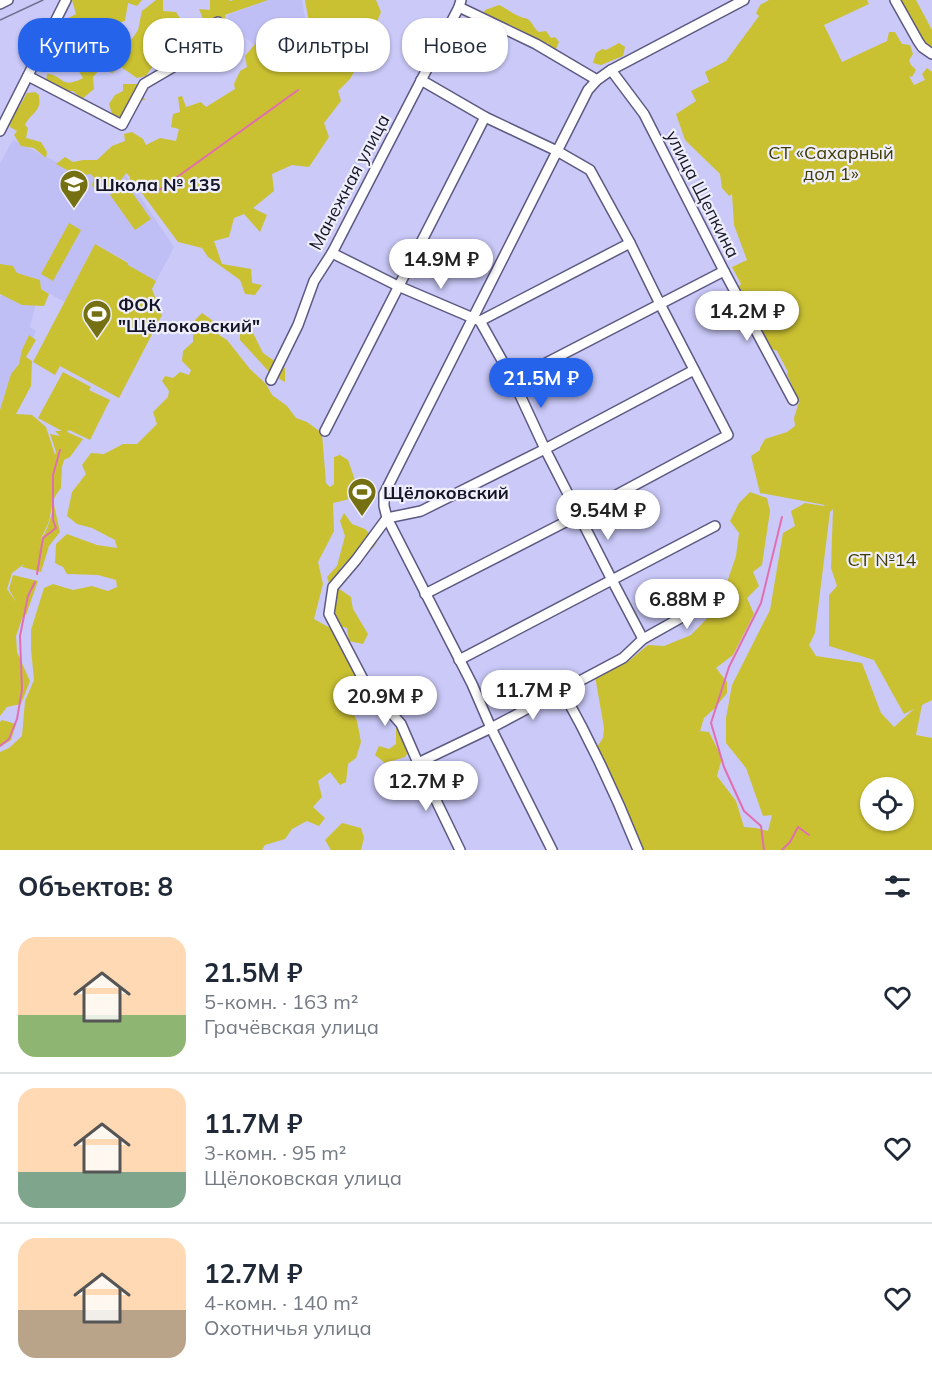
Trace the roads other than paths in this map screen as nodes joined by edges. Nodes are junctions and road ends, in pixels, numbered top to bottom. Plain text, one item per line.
1 (8, 0) edge
2 (66, 0) edge
3 (744, 0) edge
4 (895, 0) edge
5 (0, 4) edge
6 (460, 4) edge
7 (932, 54) edge
8 (611, 70) junction
9 (164, 72) edge
10 (28, 76) junction
11 (421, 80) junction
12 (597, 80) junction
13 (485, 117) junction
14 (0, 131) edge
15 (557, 151) junction
16 (630, 243) junction
17 (332, 253) junction
18 (724, 271) junction
19 (398, 286) junction
20 (660, 304) junction
21 (477, 320) junction
22 (694, 370) junction
23 (271, 380) dead end
24 (513, 380) junction
25 (793, 400) dead end
26 (325, 431) dead end
27 (545, 449) junction
28 (579, 514) junction
29 (387, 518) junction
30 (715, 526) dead end
31 (612, 580) junction
32 (425, 594) junction
33 (718, 597) dead end
34 (644, 639) junction
35 (459, 660) junction
36 (562, 690) junction
37 (491, 728) junction
38 (418, 763) junction
39 (460, 850) edge
40 (552, 850) edge
41 (638, 850) edge

1 - 5 street
2 - 10 street
3 - 8 street
4 - 7 street
6 - 11 street, Манежная улица
6 - 12 street
8 - 12 street
8 - 18 street, улица Щепкина
9 - 10 street
10 - 14 street
11 - 13 street
11 - 17 street, Манежная улица
12 - 15 street
13 - 15 street
13 - 19 street
15 - 16 street
15 - 21 street
16 - 20 street
16 - 21 street
17 - 19 street
17 - 23 street, Манежная улица
18 - 20 street
18 - 25 street, улица Щепкина
19 - 21 street
19 - 26 street
20 - 22 street
20 - 24 street
21 - 24 street
21 - 29 street
22 - 27 street
22 - 28 street
24 - 27 street
27 - 28 street
27 - 29 street
28 - 31 street
28 - 32 street
29 - 32 street
29 - 38 street
30 - 31 street
31 - 34 street
31 - 35 street
32 - 35 street
33 - 34 street
34 - 36 street
35 - 37 street
36 - 37 street
36 - 41 street
37 - 38 street
37 - 40 street
38 - 39 street

